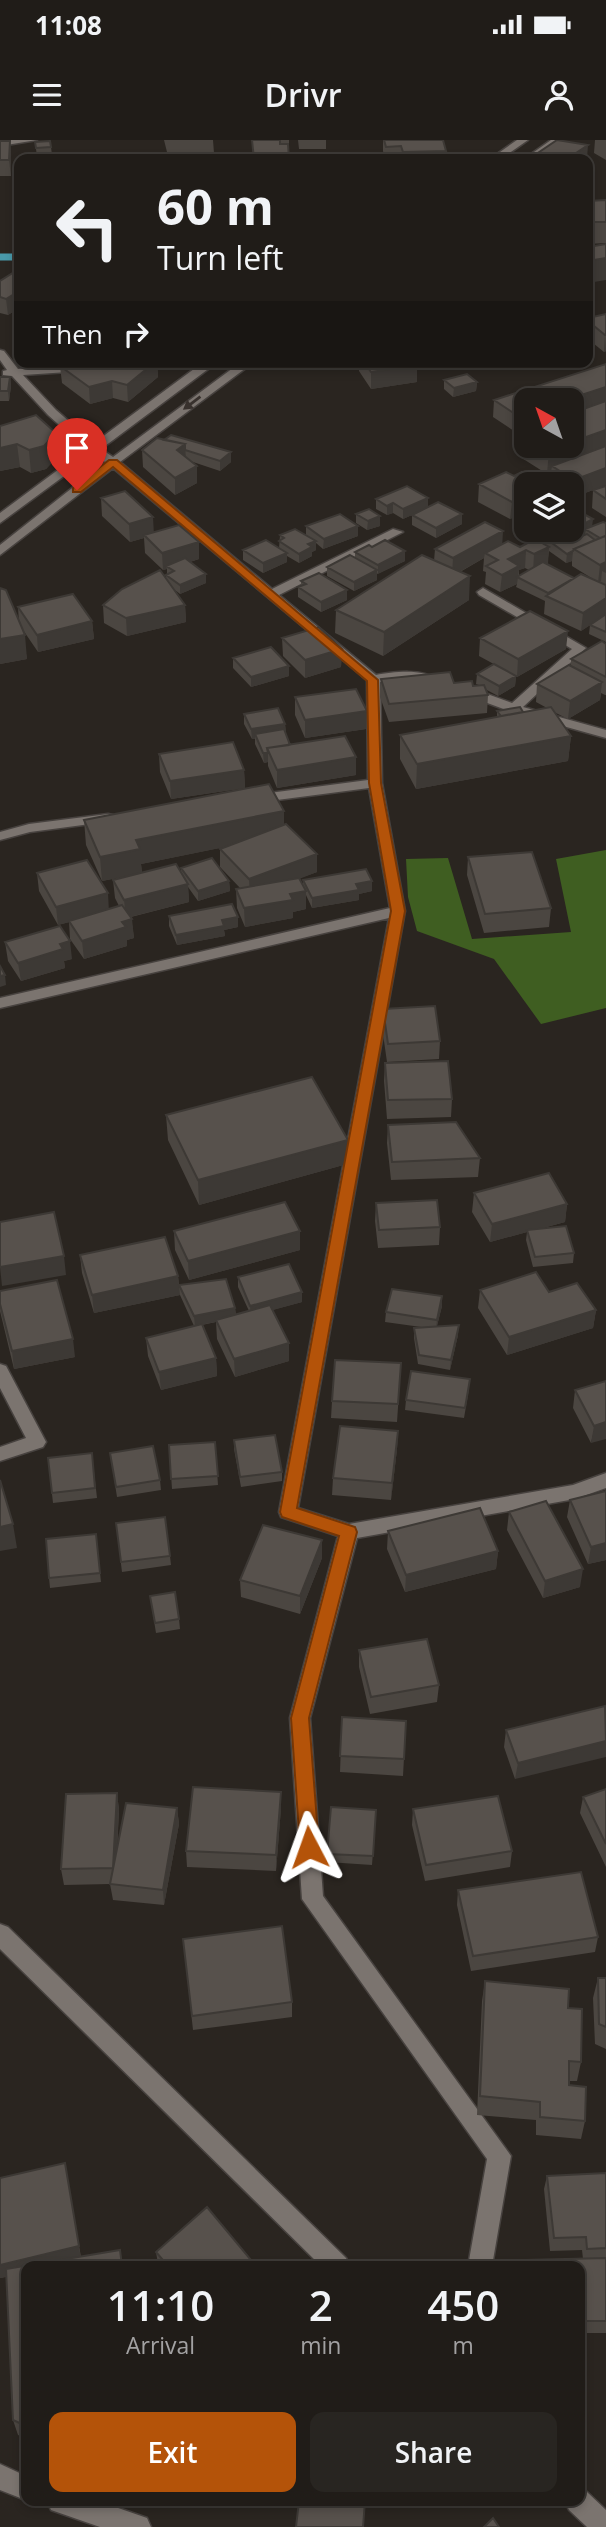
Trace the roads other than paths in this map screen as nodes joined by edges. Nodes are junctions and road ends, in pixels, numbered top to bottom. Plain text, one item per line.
1 (32, 140) edge
2 (523, 140) edge
3 (557, 140) edge
4 (0, 143) edge
5 (502, 154) edge
6 (536, 154) edge
7 (0, 353) edge
8 (92, 368) edge
9 (203, 368) edge
10 (238, 368) edge
11 (0, 373) edge
12 (13, 373) junction
13 (91, 450) junction
14 (113, 462) junction
15 (0, 519) edge
16 (397, 532) dead end
17 (0, 551) edge
18 (483, 592) dead end
19 (271, 594) junction
20 (373, 680) junction
21 (514, 708) junction
22 (606, 734) edge
23 (375, 783) junction
24 (237, 801) edge
25 (126, 815) edge
26 (0, 836) edge
27 (398, 911) junction
28 (0, 1003) edge
29 (0, 1371) edge
30 (0, 1454) edge
31 (606, 1480) edge
32 (349, 1532) junction
33 (0, 1934) edge
34 (333, 2261) edge
35 (481, 2261) edge
36 (0, 2477) edge
37 (21, 2487) edge
38 (75, 2506) edge
39 (583, 2506) edge
40 (138, 2527) edge
41 (605, 2527) edge

1 - 4 street
2 - 5 street
3 - 6 street
7 - 12 street
8 - 12 street
9 - 13 street
10 -> 14 street
11 - 12 street
12 - 13 street
13 - 14 street
13 - 15 street
14 - 17 street
14 - 19 street
16 - 19 street
18 - 21 street
19 - 20 street
20 - 21 street
20 - 23 street
21 - 22 street
23 - 24 street
23 - 27 street
25 - 26 street
27 - 28 street
27 - 32 street
29 - 30 street
31 - 32 street
32 - 35 street
33 - 34 street
36 - 37 street
38 - 40 street
39 - 41 street

